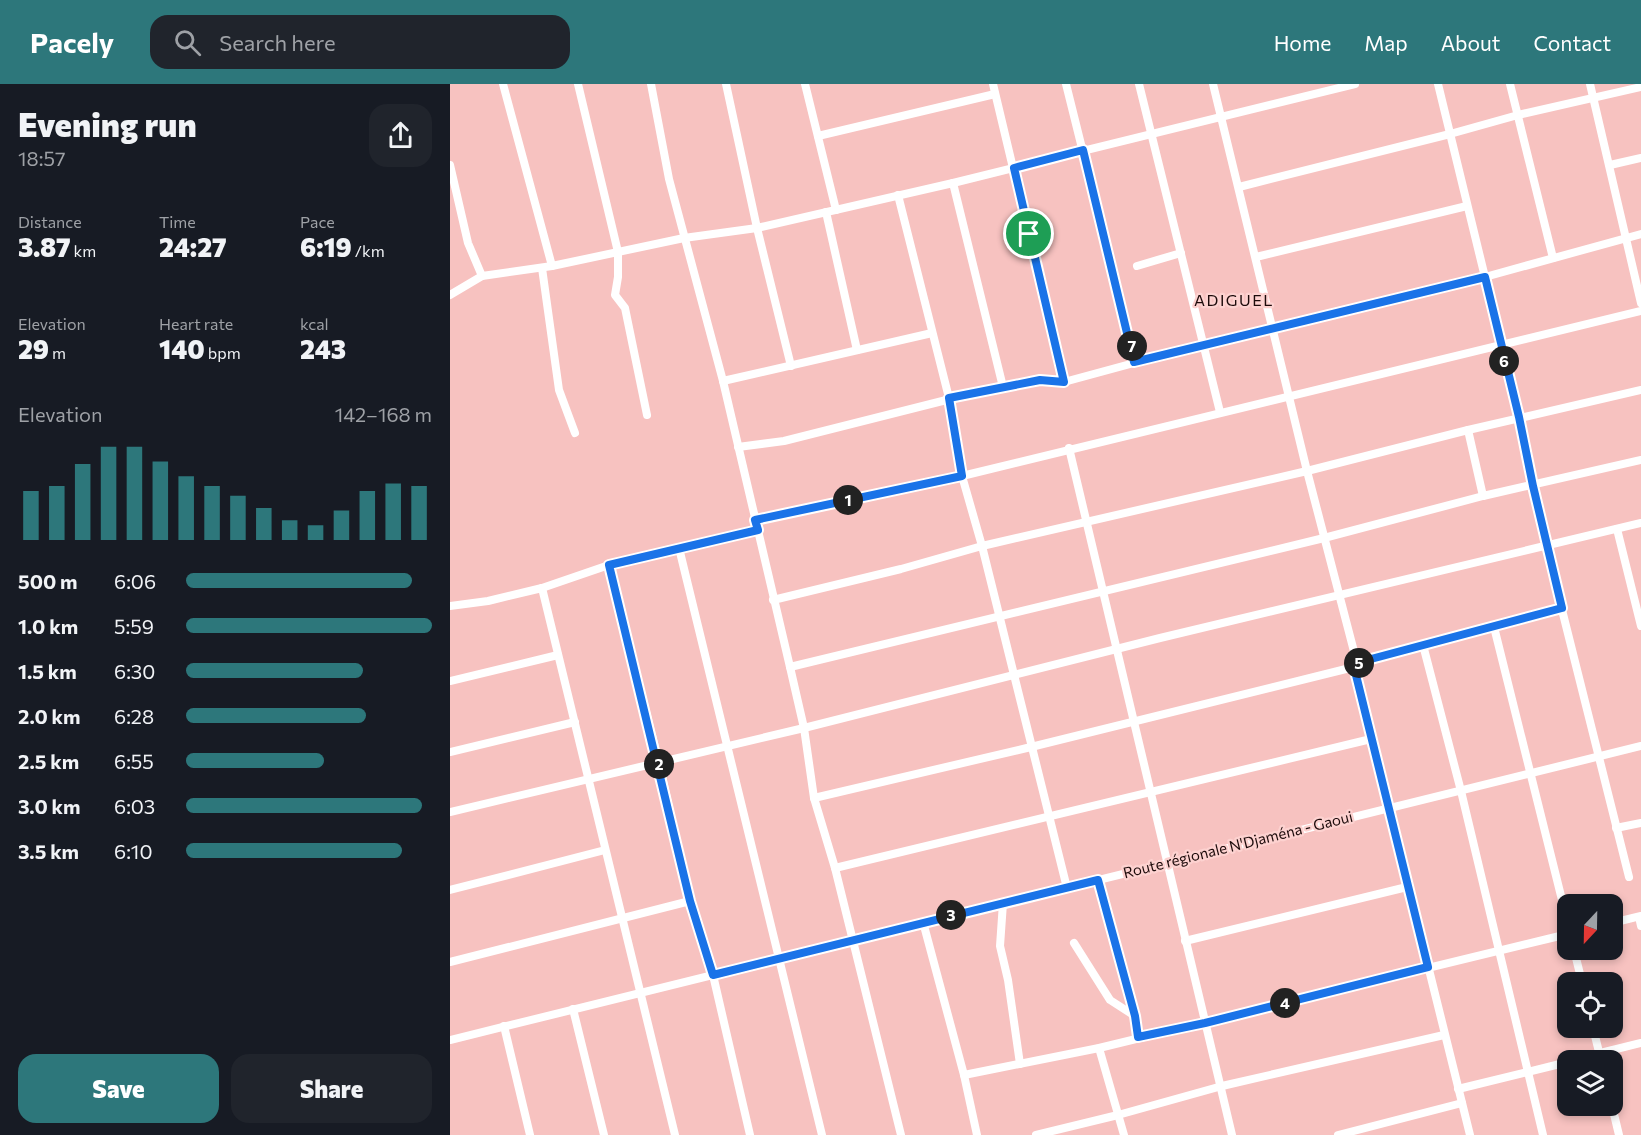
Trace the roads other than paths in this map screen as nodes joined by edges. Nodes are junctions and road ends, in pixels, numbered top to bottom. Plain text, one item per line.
1 (503, 84) edge
2 (578, 84) edge
3 (651, 84) edge
4 (726, 84) edge
5 (805, 84) edge
6 (993, 84) edge
7 (1066, 84) edge
8 (1138, 84) edge
9 (1214, 84) edge
10 (1354, 84) edge
11 (1438, 84) edge
12 (1510, 84) edge
13 (1590, 84) edge
14 (1641, 87) edge
15 (995, 94) junction
16 (1594, 98) junction
17 (1518, 115) junction
18 (1221, 117) junction
19 (1150, 134) junction
20 (1450, 134) junction
21 (818, 136) junction
22 (1083, 150) junction
23 (1641, 158) edge
24 (450, 165) edge
25 (1610, 165) junction
26 (1014, 168) junction
27 (953, 183) junction
28 (1239, 187) junction
29 (898, 195) junction
30 (1467, 206) junction
31 (836, 210) junction
32 (826, 212) junction
33 (757, 228) junction
34 (1641, 234) edge
35 (684, 238) junction
36 (1626, 238) junction
37 (618, 252) junction
38 (1181, 254) junction
39 (1256, 257) junction
40 (1553, 258) junction
41 (552, 266) junction
42 (1137, 266) dead end
43 (542, 268) junction
44 (482, 276) junction
45 (1485, 277) junction
46 (450, 295) edge
47 (1641, 303) edge
48 (1641, 311) edge
49 (1273, 329) junction
50 (932, 333) junction
51 (1204, 344) junction
52 (1500, 344) junction
53 (858, 350) junction
54 (1134, 362) junction
55 (791, 366) junction
56 (723, 381) junction
57 (1064, 382) junction
58 (1003, 387) junction
59 (1641, 390) edge
60 (1290, 397) junction
61 (949, 398) junction
62 (1220, 412) junction
63 (646, 415) dead end
64 (1519, 417) junction
65 (1468, 430) junction
66 (575, 433) dead end
67 (738, 447) junction
68 (1069, 448) junction
69 (1641, 460) edge
70 (1307, 471) junction
71 (962, 476) junction
72 (1533, 486) junction
73 (1483, 496) junction
74 (755, 520) junction
75 (1085, 522) junction
76 (1641, 523) edge
77 (1617, 529) junction
78 (758, 530) junction
79 (1324, 537) junction
80 (982, 546) junction
81 (1546, 546) junction
82 (679, 548) junction
83 (609, 565) junction
84 (542, 588) junction
85 (1102, 592) junction
86 (1339, 596) junction
87 (773, 600) junction
88 (450, 606) edge
89 (1562, 608) junction
90 (999, 617) junction
91 (1641, 626) edge
92 (1494, 627) junction
93 (1423, 645) junction
94 (1115, 649) junction
95 (558, 655) junction
96 (1355, 665) junction
97 (790, 667) junction
98 (1014, 674) junction
99 (450, 681) edge
100 (1134, 721) junction
101 (575, 722) junction
102 (804, 728) junction
103 (1371, 739) junction
104 (726, 745) junction
105 (1641, 746) edge
106 (1031, 747) junction
107 (450, 752) edge
108 (1598, 756) junction
109 (658, 763) junction
110 (1530, 774) junction
111 (588, 780) junction
112 (1461, 791) junction
113 (1152, 792) junction
114 (814, 798) junction
115 (1388, 808) junction
116 (450, 812) edge
117 (1050, 817) junction
118 (1641, 823) edge
119 (1616, 828) junction
120 (605, 850) junction
121 (1167, 863) junction
122 (835, 868) junction
123 (1629, 877) dead end
124 (1098, 880) junction
125 (1407, 887) junction
126 (1067, 888) junction
127 (450, 890) edge
128 (1560, 894) edge
129 (690, 901) junction
130 (1003, 903) junction
131 (622, 919) junction
132 (1640, 919) edge
133 (1623, 921) edge
134 (923, 922) junction
135 (1557, 936) edge
136 (852, 940) junction
137 (1185, 941) junction
138 (1074, 943) dead end
139 (1499, 949) junction
140 (778, 958) junction
141 (450, 962) edge
142 (1428, 967) junction
143 (713, 975) junction
144 (639, 992) junction
145 (573, 1009) junction
146 (1135, 1016) junction
147 (1205, 1023) junction
148 (504, 1026) junction
149 (1444, 1035) junction
150 (1138, 1037) junction
151 (450, 1040) edge
152 (1641, 1043) edge
153 (1099, 1048) junction
154 (1620, 1050) edge
155 (1020, 1064) junction
156 (1557, 1065) edge
157 (1528, 1072) junction
158 (964, 1076) junction
159 (1222, 1086) junction
160 (1458, 1089) junction
161 (1462, 1103) junction
162 (1118, 1115) junction
163 (1614, 1116) edge
164 (530, 1135) edge
165 (604, 1135) edge
166 (675, 1135) edge
167 (750, 1135) edge
168 (822, 1135) edge
169 (901, 1135) edge
170 (977, 1135) edge
171 (1036, 1135) edge
172 (1124, 1135) edge
173 (1232, 1135) edge
174 (1338, 1135) edge
175 (1470, 1135) edge
176 (1543, 1135) edge
177 (1619, 1135) edge

1 - 41 street
2 - 37 street
3 - 35 street
4 - 33 street
5 - 21 street
6 - 15 street
7 - 22 street
8 - 19 street
9 - 18 street
10 - 18 street
11 - 20 street
12 - 17 street
13 - 16 street
14 - 16 street
15 - 21 street
15 - 26 street
16 - 17 street
16 - 25 street
17 - 20 street
17 - 40 street
18 - 19 street
18 - 28 street
19 - 22 street
19 - 38 street
20 - 28 street
20 - 30 street
21 - 31 street
22 - 26 street
22 - 54 street
23 - 25 street
24 - 44 street
25 - 36 street
26 - 27 street
26 - 57 street
27 - 29 street
27 - 58 street
28 - 39 street
29 - 31 street
29 - 50 street
30 - 39 street
30 - 45 street
31 - 32 street
32 - 33 street
32 - 53 street
33 - 35 street
33 - 55 street
34 - 36 street
35 - 37 street
35 - 56 street
36 - 40 street
36 - 47 street
37 - 41 street
37 - 63 street
38 - 42 street
38 - 51 street
39 - 49 street
40 - 45 street
41 - 43 street
43 - 44 street
43 - 66 street
44 - 46 street
45 - 49 street
45 - 52 street
48 - 52 street
49 - 51 street
49 - 60 street
50 - 53 street
50 - 61 street
51 - 54 street
51 - 62 street
52 - 60 street
52 - 64 street
53 - 55 street
54 - 57 street
55 - 56 street
56 - 67 street
57 - 58 street
58 - 61 street
59 - 64 street
60 - 62 street
60 - 70 street
61 - 67 street
61 - 71 street
62 - 68 street
64 - 65 street
64 - 72 street
65 - 70 street
65 - 73 street
67 - 74 street
68 - 71 street
68 - 75 street
69 - 72 street
70 - 75 street
70 - 79 street
71 - 74 street
71 - 80 street
72 - 73 street
72 - 81 street
73 - 79 street
74 - 78 street
75 - 80 street
75 - 85 street
76 - 77 street
77 - 81 street
77 - 91 street
78 - 82 street
78 - 87 street
79 - 85 street
79 - 86 street
80 - 87 street
80 - 90 street
81 - 86 street
81 - 89 street
82 - 83 street
82 - 104 street
83 - 84 street
83 - 109 street
84 - 88 street
84 - 95 street
85 - 90 street
85 - 94 street
86 - 94 street
86 - 96 street
87 - 97 street
89 - 92 street
89 - 108 street
90 - 97 street
90 - 98 street
92 - 93 street
92 - 110 street
93 - 96 street
93 - 112 street
94 - 98 street
94 - 100 street
95 - 99 street
95 - 101 street
96 - 100 street
96 - 103 street
97 - 102 street
98 - 102 street
98 - 106 street
100 - 106 street
100 - 113 street
101 - 107 street
101 - 111 street
102 - 104 street
102 - 114 street
103 - 113 street
103 - 115 street
104 - 109 street
104 - 140 street
105 - 108 street, Route régionale N'Djaména - Gaoui
106 - 114 street
106 - 117 street
108 - 110 street, Route régionale N'Djaména - Gaoui
108 - 119 street
109 - 111 street
109 - 129 street
110 - 112 street, Route régionale N'Djaména - Gaoui
110 - 128 street
111 - 116 street
111 - 120 street
112 - 115 street, Route régionale N'Djaména - Gaoui
112 - 139 street
113 - 117 street
113 - 121 street
114 - 122 street
115 - 121 street, Route régionale N'Djaména - Gaoui
115 - 125 street
117 - 122 street
117 - 126 street
118 - 119 street
119 - 123 street
120 - 127 street
120 - 131 street
121 - 124 street, Route régionale N'Djaména - Gaoui
121 - 137 street
122 - 136 street
124 - 126 street, Route régionale N'Djaména - Gaoui
124 - 146 street
125 - 137 street
125 - 142 street
126 - 130 street, Route régionale N'Djaména - Gaoui
129 - 131 street
129 - 143 street
130 - 134 street, Route régionale N'Djaména - Gaoui
130 - 155 street
131 - 141 street
131 - 144 street
132 - 133 street
134 - 136 street, Route régionale N'Djaména - Gaoui
134 - 158 street
135 - 139 street
136 - 140 street, Route régionale N'Djaména - Gaoui
136 - 169 street
137 - 147 street
138 - 146 street
139 - 142 street
139 - 157 street
140 - 143 street, Route régionale N'Djaména - Gaoui
140 - 168 street
142 - 147 street
142 - 149 street
143 - 144 street, Route régionale N'Djaména - Gaoui
143 - 167 street
144 - 145 street, Route régionale N'Djaména - Gaoui
144 - 166 street
145 - 148 street, Route régionale N'Djaména - Gaoui
145 - 165 street
146 - 150 street
147 - 150 street
147 - 159 street
148 - 151 street, Route régionale N'Djaména - Gaoui
148 - 164 street
149 - 159 street
149 - 160 street
150 - 153 street
152 - 154 street
153 - 155 street
153 - 162 street
155 - 158 street
156 - 157 street
157 - 160 street
157 - 176 street
158 - 170 street
159 - 162 street
159 - 173 street
160 - 161 street
161 - 174 street
161 - 175 street
162 - 171 street
162 - 172 street
163 - 177 street

